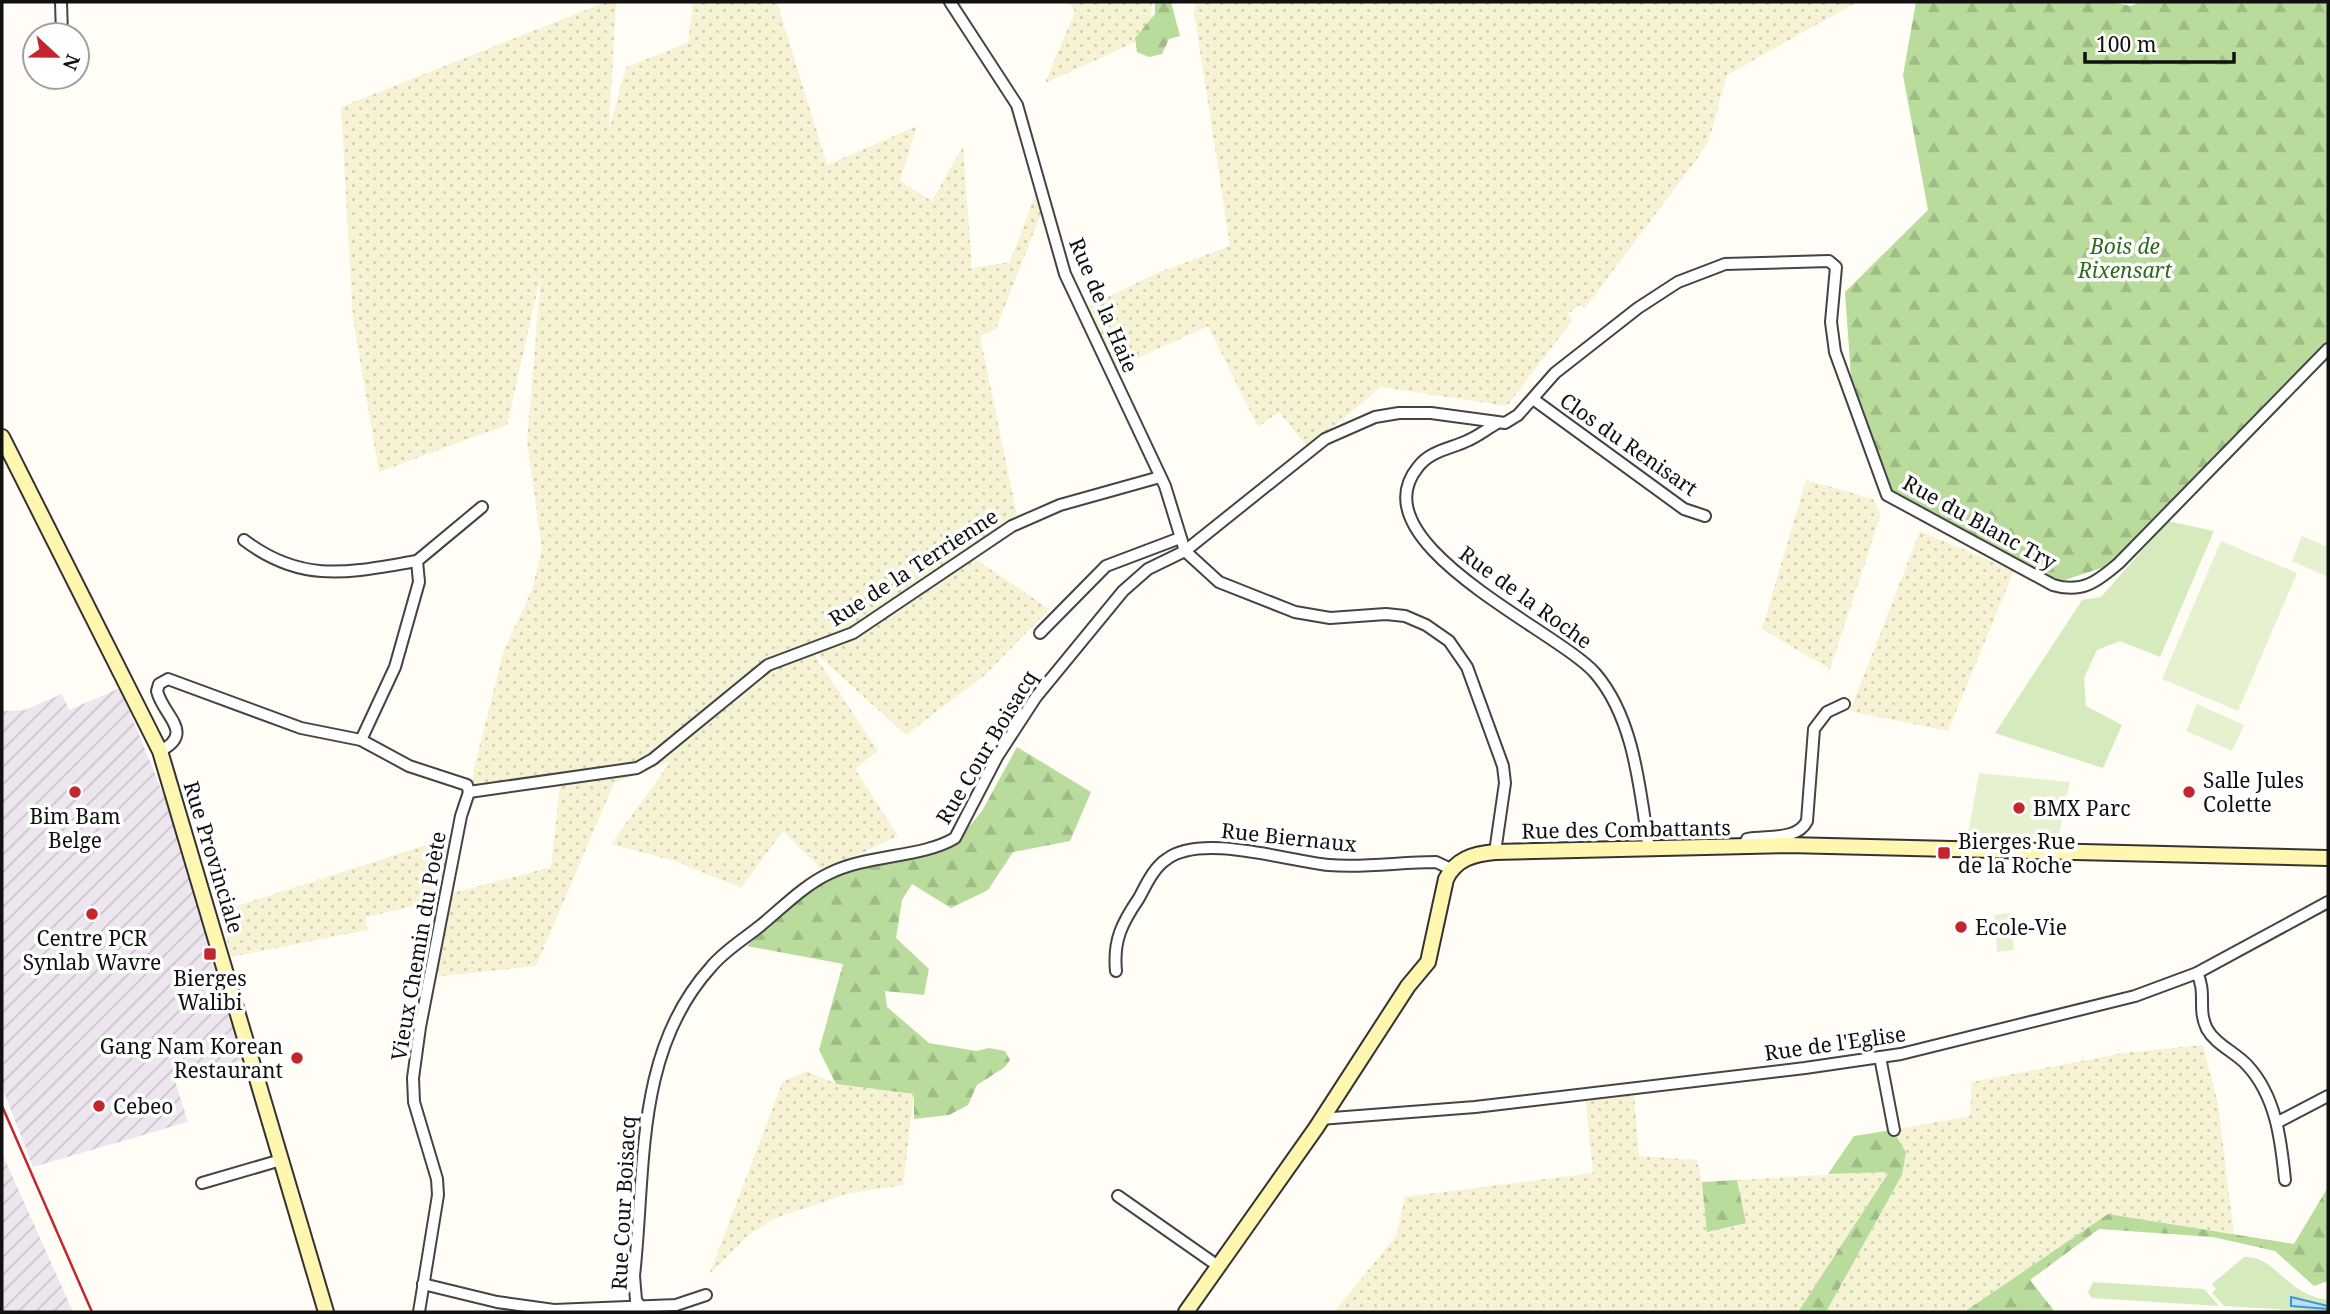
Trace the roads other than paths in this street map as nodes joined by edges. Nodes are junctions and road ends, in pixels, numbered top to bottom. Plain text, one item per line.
1 (61, 2) edge
2 (950, 2) edge
3 (62, 21) edge
4 (2328, 349) edge
5 (1565, 365) joint
6 (1533, 399) junction
7 (1496, 424) junction
8 (2, 437) edge
9 (1160, 477) junction
10 (482, 507) dead end
11 (1705, 516) dead end
12 (1180, 538) junction
13 (244, 540) dead end
14 (1185, 551) junction
15 (417, 561) junction
16 (1040, 633) dead end
17 (1844, 704) dead end
18 (361, 740) junction
19 (160, 751) junction
20 (469, 792) junction
21 (1744, 847) junction
22 (1649, 849) junction
23 (1495, 852) junction
24 (2328, 858) edge
25 (1451, 869) junction
26 (2328, 902) edge
27 (1116, 971) dead end
28 (2197, 972) junction
29 (1880, 1057) junction
30 (2328, 1096) edge
31 (1320, 1119) junction
32 (2278, 1122) junction
33 (1894, 1130) dead end
34 (281, 1160) junction
35 (2285, 1180) dead end
36 (202, 1183) dead end
37 (1118, 1196) dead end
38 (1218, 1266) junction
39 (423, 1284) junction
40 (706, 1295) dead end
41 (675, 1309) edge
42 (641, 1310) edge
43 (326, 1312) edge
44 (419, 1312) edge
45 (1186, 1312) edge

1 - 3 street
2 - 9 street, Rue de la Haie
4 - 5 street, Rue du Blanc Try
5 - 6 street, Rue de la Roche
6 - 7 street, Rue de la Roche
6 - 11 street, Clos du Renisart
7 - 14 street, Rue Cour Boisacq
7 - 22 street, Rue de la Roche
8 - 19 street, Rue Provinciale
9 - 12 street, Rue de la Haie
9 - 20 street, Rue de la Terrienne
10 - 15 street
12 - 14 street, Rue de la Haie
12 - 16 street
13 - 15 street
14 - 23 street
14 - 42 street, Rue Cour Boisacq
15 - 18 street
17 - 21 street
18 - 19 street
18 - 20 street
19 - 34 street, Rue Provinciale
20 - 39 street, Vieux Chemin du Poète
21 - 22 street, Rue des Combattants
21 - 24 street, Rue des Combattants
22 - 23 street, Rue des Combattants
23 - 25 street, Rue des Combattants
25 - 27 street, Rue Biernaux
25 - 31 street
26 - 28 street, Rue de l'Eglise
28 - 29 street, Rue de l'Eglise
28 - 32 street
29 - 31 street, Rue de l'Eglise
29 - 33 street
30 - 32 street
31 - 38 street
32 - 35 street
34 - 36 street
34 - 43 street, Rue Provinciale
37 - 38 street
38 - 45 street
39 - 42 street
39 - 44 street, Vieux Chemin du Poète
40 - 41 street
41 - 42 street

